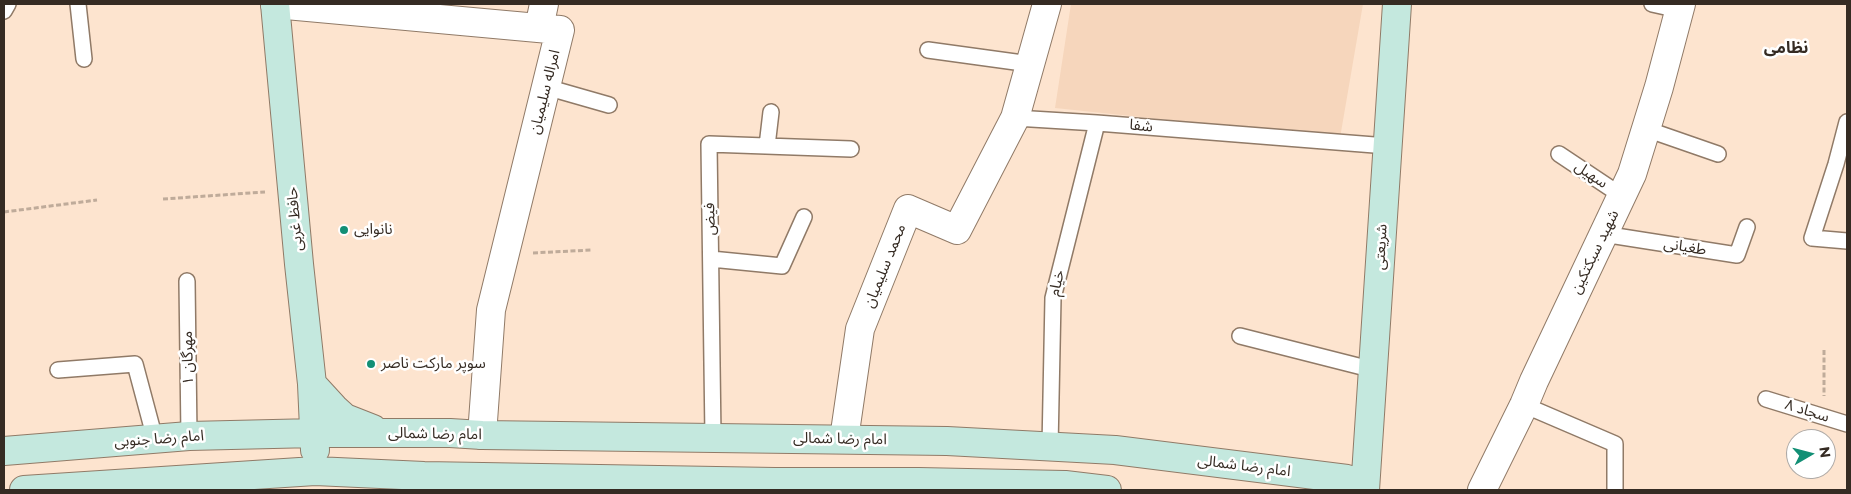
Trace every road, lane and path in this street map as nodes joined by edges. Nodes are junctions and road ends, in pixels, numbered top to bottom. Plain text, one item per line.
1 (78, 4) edge
2 (275, 4) edge
3 (1048, 4) edge
4 (1397, 4) edge
5 (1652, 4) edge
6 (1680, 7) edge
7 (541, 16) edge
8 (928, 50) dead end
9 (84, 58) dead end
10 (1030, 64) junction
11 (546, 87) junction
12 (609, 105) dead end
13 (771, 112) dead end
14 (1014, 118) junction
15 (1847, 122) edge
16 (1097, 123) junction
17 (1646, 129) junction
18 (767, 146) junction
19 (1387, 146) junction
20 (851, 149) dead end
21 (1559, 154) dead end
22 (1718, 154) dead end
23 (1842, 164) edge
24 (292, 190) junction
25 (1622, 196) junction
26 (164, 198) dead end
27 (97, 200) dead end
28 (4, 212) edge
29 (804, 217) dead end
30 (1747, 227) dead end
31 (1603, 234) junction
32 (1847, 241) edge
33 (592, 250) dead end
34 (505, 254) junction
35 (711, 259) junction
36 (186, 281) dead end
37 (1240, 336) dead end
38 (1824, 350) dead end
39 (58, 370) dead end
40 (1374, 370) junction
41 (312, 384) junction
42 (1766, 399) dead end
43 (1524, 405) junction
44 (1824, 416) junction
45 (1847, 424) edge
46 (315, 433) junction
47 (358, 433) junction
48 (386, 433) junction
49 (482, 435) junction
50 (189, 436) junction
51 (713, 437) junction
52 (155, 439) junction
53 (844, 439) junction
54 (1050, 447) junction
55 (4, 451) edge
56 (404, 480) edge
57 (315, 481) edge
58 (360, 481) edge
59 (168, 485) edge
60 (739, 486) edge
61 (1065, 488) edge
62 (24, 490) edge
63 (1106, 490) edge
64 (1358, 490) edge
65 (1366, 490) edge
66 (1482, 490) edge
67 (1615, 490) edge

1 - 9 lane
2 - 7 street, امراله سلیمیان
2 - 24 street, حافظ غربی
3 - 10 street
4 - 19 street, شریعتی
5 - 6 lane
6 - 17 street, شهید سبکتکین
7 - 11 street, امراله سلیمیان
8 - 10 lane
10 - 14 street
11 - 12 lane
11 - 34 street, امراله سلیمیان
13 - 18 lane
14 - 16 lane, شفا
14 - 53 street, محمد سلیمیان
15 - 23 lane
16 - 19 lane, شفا
16 - 54 lane, خیام
17 - 22 lane
17 - 25 street, شهید سبکتکین
18 - 20 lane, فیض
18 - 35 lane, فیض
19 - 40 street, شریعتی
21 - 25 lane, سهیل
23 - 32 lane
24 - 26 path
24 - 41 street, حافظ غربی
25 - 31 street, شهید سبکتکین
27 - 28 path
29 - 35 lane
30 - 31 lane, طغیانی
31 - 43 street, شهید سبکتکین
33 - 34 path
34 - 49 street, امراله سلیمیان
35 - 51 lane, فیض
36 - 50 lane, مهرگان ۱
37 - 40 lane
38 - 44 path
39 - 52 lane
40 - 65 street, شریعتی
41 - 46 street, حافظ غربی
41 - 48 street
42 - 44 lane, سجاد ۸
43 - 66 street, شهید سبکتکین
43 - 67 lane
44 - 45 lane, سجاد ۸
46 - 47 street, امام رضا شمالی
46 - 50 street, امام رضا جنوبی
46 - 57 street, حافظ غربی
47 - 48 street, امام رضا شمالی
47 - 58 street
48 - 49 street, امام رضا شمالی
49 - 51 street, امام رضا شمالی
50 - 52 street, امام رضا جنوبی
51 - 53 street, امام رضا شمالی
52 - 55 street, امام رضا جنوبی
53 - 54 street, امام رضا شمالی
54 - 64 street, امام رضا شمالی
56 - 58 street
56 - 60 street
57 - 58 street
57 - 59 street
59 - 62 street
60 - 61 street
61 - 63 street

